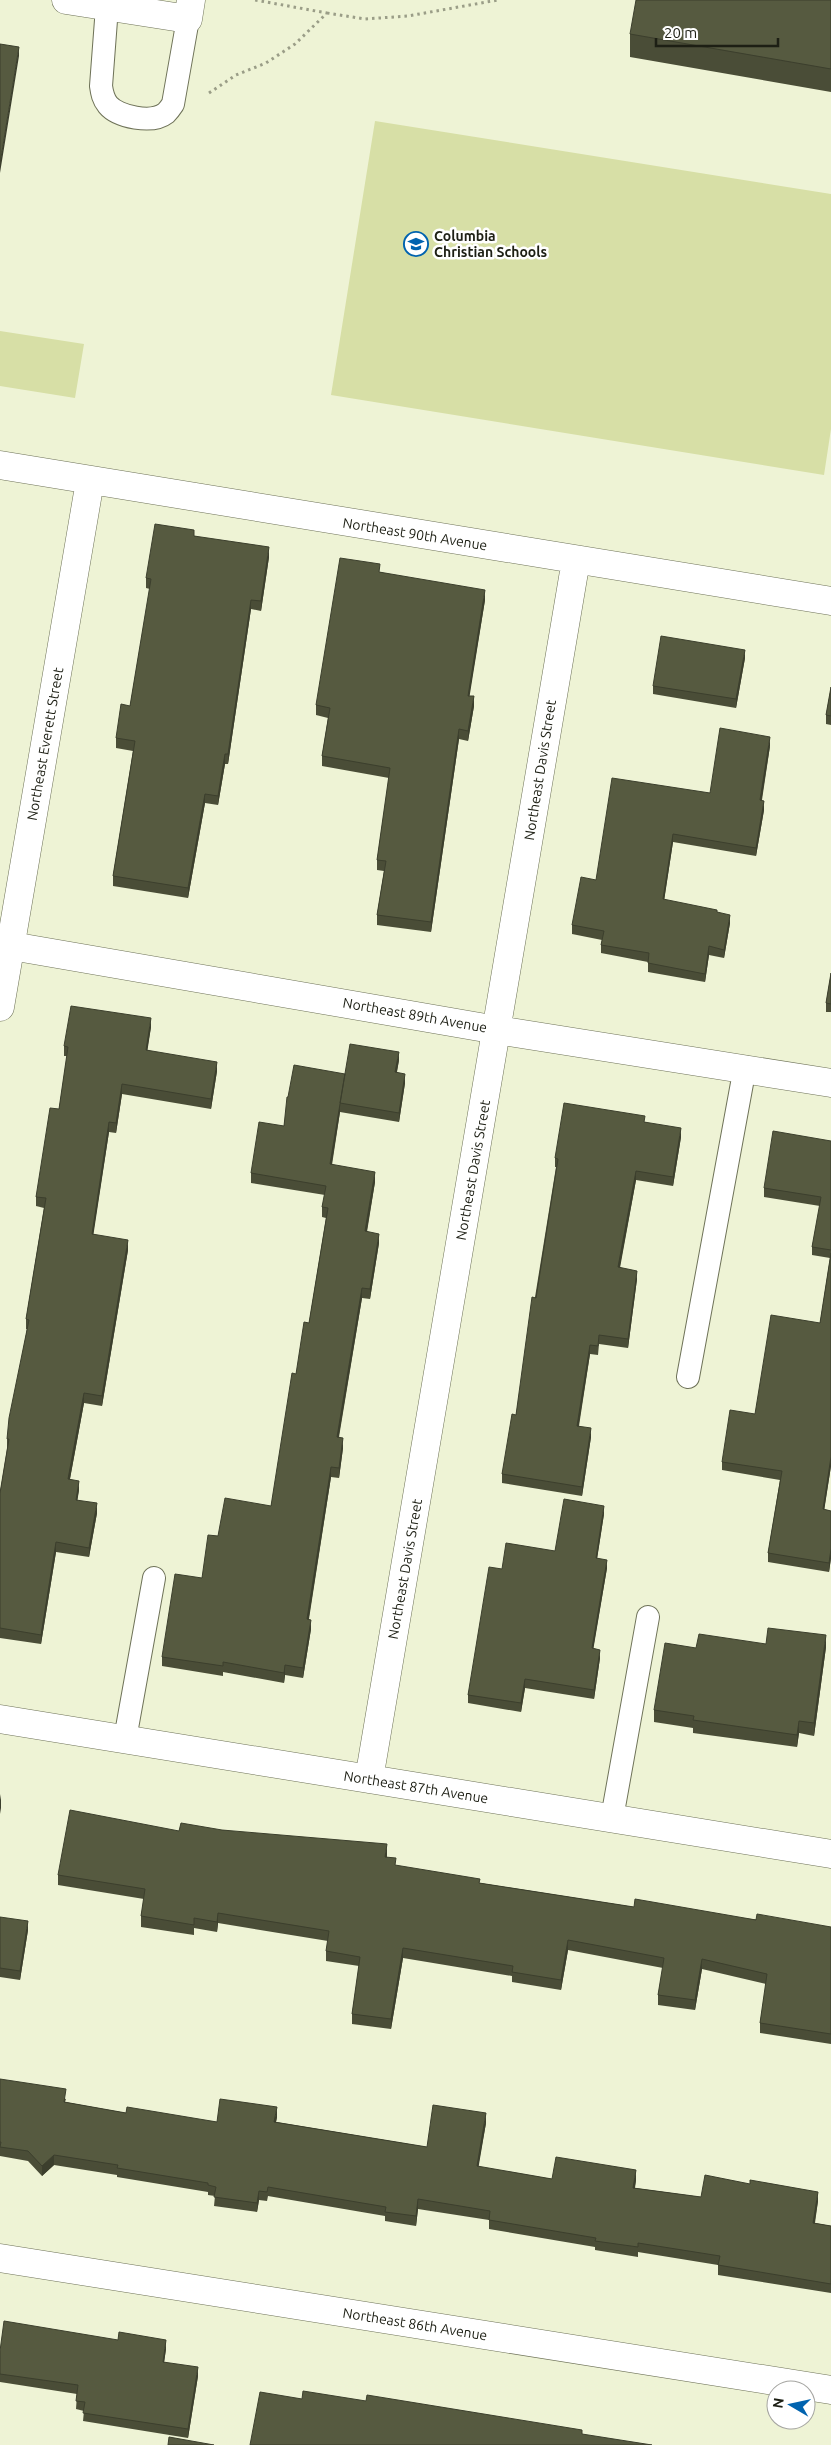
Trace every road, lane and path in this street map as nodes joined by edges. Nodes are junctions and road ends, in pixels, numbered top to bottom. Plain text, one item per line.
1 (66, 0) edge
2 (255, 0) edge
3 (498, 0) edge
4 (107, 7) junction
5 (189, 10) edge
6 (327, 14) junction
7 (173, 104) junction
8 (0, 465) edge
9 (90, 481) junction
10 (576, 560) junction
11 (831, 602) edge
12 (5, 945) edge
13 (0, 1007) edge
14 (497, 1030) junction
15 (745, 1067) junction
16 (831, 1083) edge
17 (688, 1377) dead end
18 (154, 1578) dead end
19 (648, 1617) dead end
20 (0, 1719) edge
21 (125, 1739) junction
22 (369, 1779) junction
23 (612, 1818) junction
24 (831, 1854) edge
25 (0, 2258) edge
26 (831, 2390) edge

1 - 4 street
2 - 6 path
3 - 6 path
4 - 5 street
4 - 7 lane
5 - 7 lane
6 - 7 path
8 - 9 street, Northeast 90th Avenue
9 - 10 street, Northeast 90th Avenue
9 - 12 street, Northeast Everett Street
10 - 11 street, Northeast 90th Avenue
10 - 14 street, Northeast Davis Street
12 - 13 street, Northeast Everett Street
12 - 14 street, Northeast 89th Avenue
14 - 15 street, Northeast 89th Avenue
14 - 22 street, Northeast Davis Street
15 - 16 street, Northeast 89th Avenue
15 - 17 lane
18 - 21 lane
19 - 23 lane
20 - 21 street, Northeast 87th Avenue
21 - 22 street, Northeast 87th Avenue
22 - 23 street, Northeast 87th Avenue
23 - 24 street, Northeast 87th Avenue
25 - 26 street, Northeast 86th Avenue

